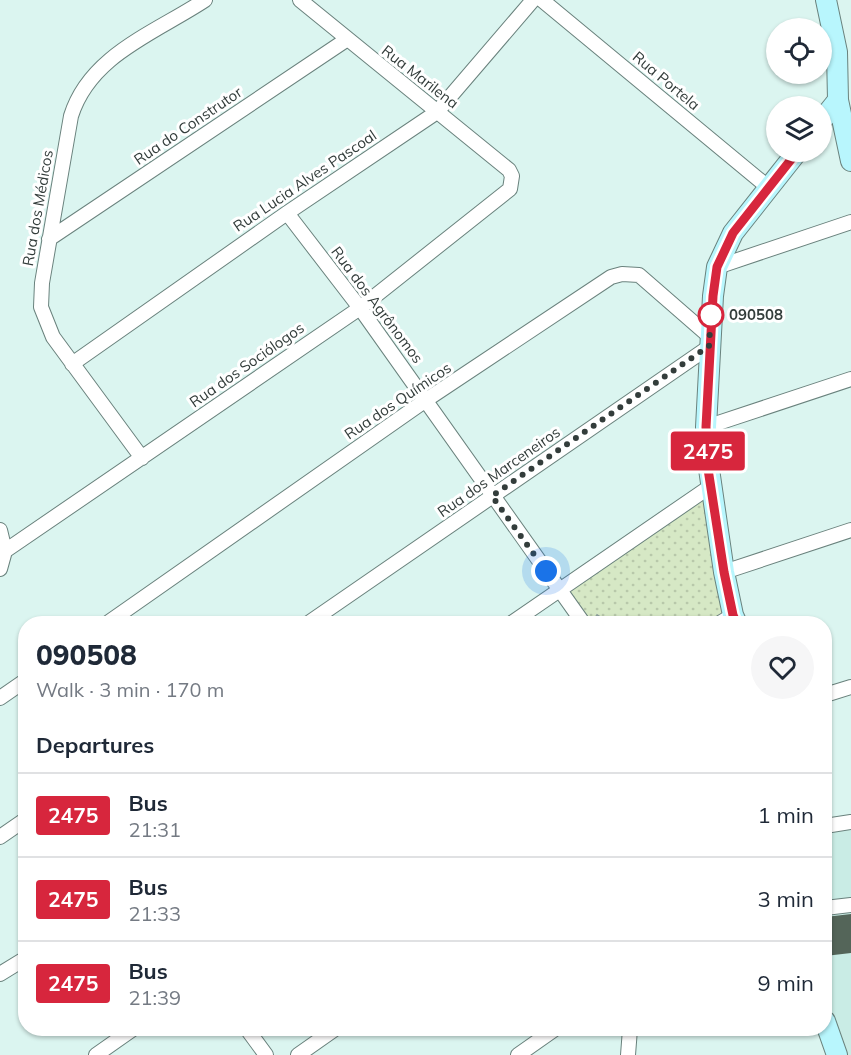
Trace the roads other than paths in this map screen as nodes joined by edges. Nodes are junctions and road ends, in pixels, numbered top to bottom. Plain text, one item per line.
1 (206, 0) edge
2 (300, 0) edge
3 (533, 0) edge
4 (542, 0) edge
5 (826, 0) edge
6 (346, 40) junction
7 (838, 100) junction
8 (832, 108) edge
9 (437, 112) junction
10 (848, 139) edge
11 (851, 161) edge
12 (789, 162) edge
13 (512, 183) joint
14 (769, 188) junction
15 (287, 213) junction
16 (851, 222) edge
17 (49, 239) junction
18 (717, 267) junction
19 (360, 308) junction
20 (709, 341) junction
21 (72, 364) junction
22 (851, 379) edge
23 (426, 400) junction
24 (706, 427) junction
25 (142, 458) junction
26 (711, 486) junction
27 (492, 496) junction
28 (0, 530) edge
29 (851, 530) edge
30 (5, 551) junction
31 (0, 569) edge
32 (724, 572) junction
33 (559, 589) junction
34 (117, 616) edge
35 (319, 616) edge
36 (521, 616) edge
37 (586, 616) edge
38 (729, 616) edge
39 (18, 686) edge
40 (851, 687) edge
41 (832, 693) edge
42 (0, 698) edge
43 (851, 822) edge
44 (18, 825) edge
45 (832, 825) edge
46 (0, 837) edge
47 (851, 905) edge
48 (832, 907) edge
49 (18, 963) edge
50 (0, 974) edge
51 (124, 1036) edge
52 (252, 1036) edge
53 (324, 1036) edge
54 (545, 1036) edge
55 (629, 1036) edge
56 (830, 1036) edge
57 (96, 1055) edge
58 (266, 1055) edge
59 (298, 1055) edge
60 (518, 1055) edge
61 (628, 1055) edge
62 (837, 1055) edge

1 - 17 street, Rua dos Médicos
2 - 6 street, Rua Marilena
3 - 9 street, Rua Lucia Alves Pascoal
4 - 14 street, Rua Portela
5 - 7 street
6 - 9 street, Rua Marilena
6 - 17 street, Rua do Construtor
7 - 8 street
7 - 10 street
9 - 13 street, Rua Marilena
9 - 15 street, Rua Lucia Alves Pascoal
10 - 11 street
12 - 14 street
13 - 19 street, Rua dos Sociólogos
14 - 18 street
15 - 19 street, Rua dos Agrônomos
15 - 21 street, Rua Lucia Alves Pascoal
16 - 18 street
17 - 21 street, Rua dos Médicos
18 - 20 street
19 - 23 street, Rua dos Agrônomos
19 - 25 street, Rua dos Sociólogos
20 - 23 street, Rua dos Químicos
20 - 24 street
20 - 27 street, Rua dos Marceneiros
21 - 25 street, Rua dos Médicos
22 - 24 street
23 - 27 street, Rua dos Agrônomos
23 - 34 street, Rua dos Químicos
24 - 26 street
25 - 30 street, Rua dos Sociólogos
26 - 32 street
26 - 33 street
27 - 33 street, Rua dos Agrônomos
27 - 35 street, Rua dos Marceneiros
28 - 30 street
29 - 32 street
30 - 31 street
32 - 38 street
33 - 36 street
33 - 37 street, Rua dos Agrônomos
39 - 42 street
40 - 41 street
43 - 45 street
44 - 46 street
47 - 48 street
49 - 50 street
51 - 57 street
52 - 58 street
53 - 59 street
54 - 60 street
55 - 61 street
56 - 62 street

